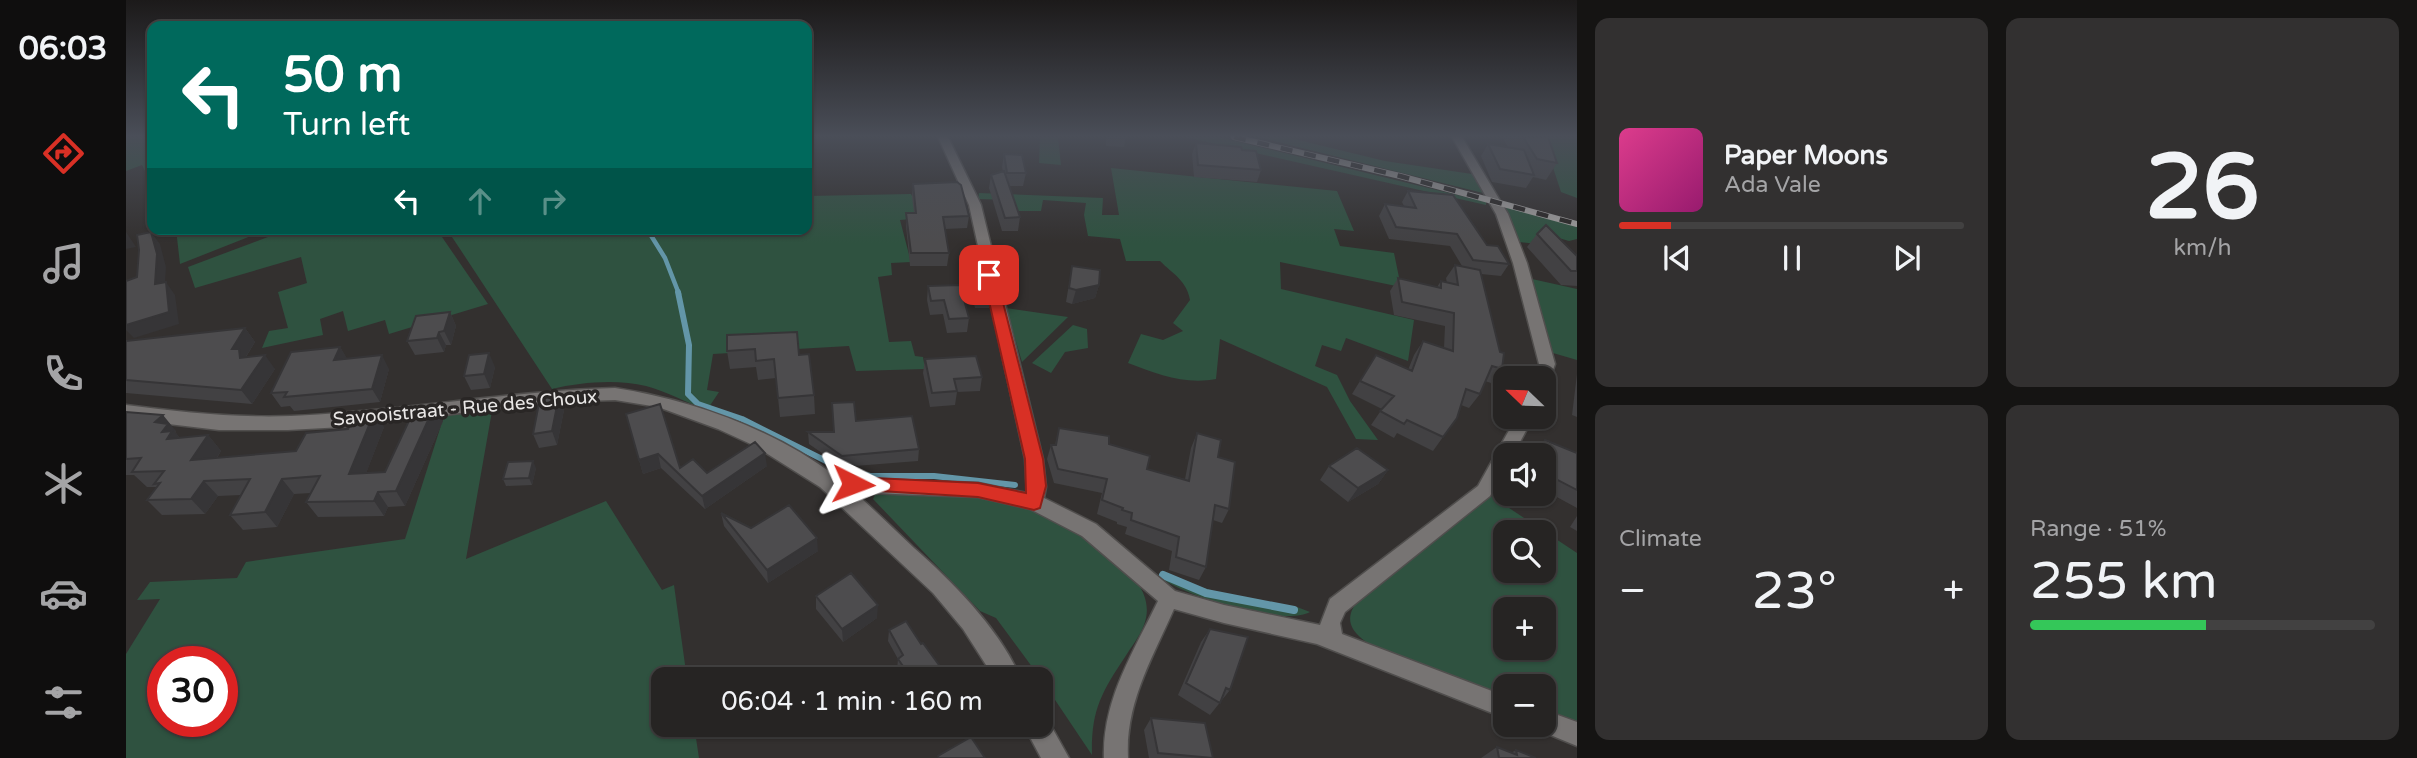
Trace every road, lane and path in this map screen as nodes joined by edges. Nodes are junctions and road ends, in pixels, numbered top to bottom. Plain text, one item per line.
1 (960, 172) edge
2 (1478, 172) edge
3 (1546, 366) edge
4 (126, 412) edge
5 (1519, 429) edge
6 (827, 481) junction
7 (1034, 502) junction
8 (1169, 598) junction
9 (1332, 639) junction
10 (1001, 667) edge
11 (1493, 702) edge
12 (1556, 726) edge
13 (1577, 734) edge
14 (1044, 737) edge
15 (1056, 758) edge
16 (1115, 758) edge

1 - 7 street
2 - 3 street
4 - 6 main road, Savooistraat - Rue des Choux
5 - 9 street
6 - 7 street, Savooistraat - Rue des Choux
6 - 10 main road, Savooistraat - Rue des Choux
7 - 8 street, Savooistraat - Rue des Choux
8 - 9 street
8 - 16 street
9 - 11 street
12 - 13 street
14 - 15 main road

